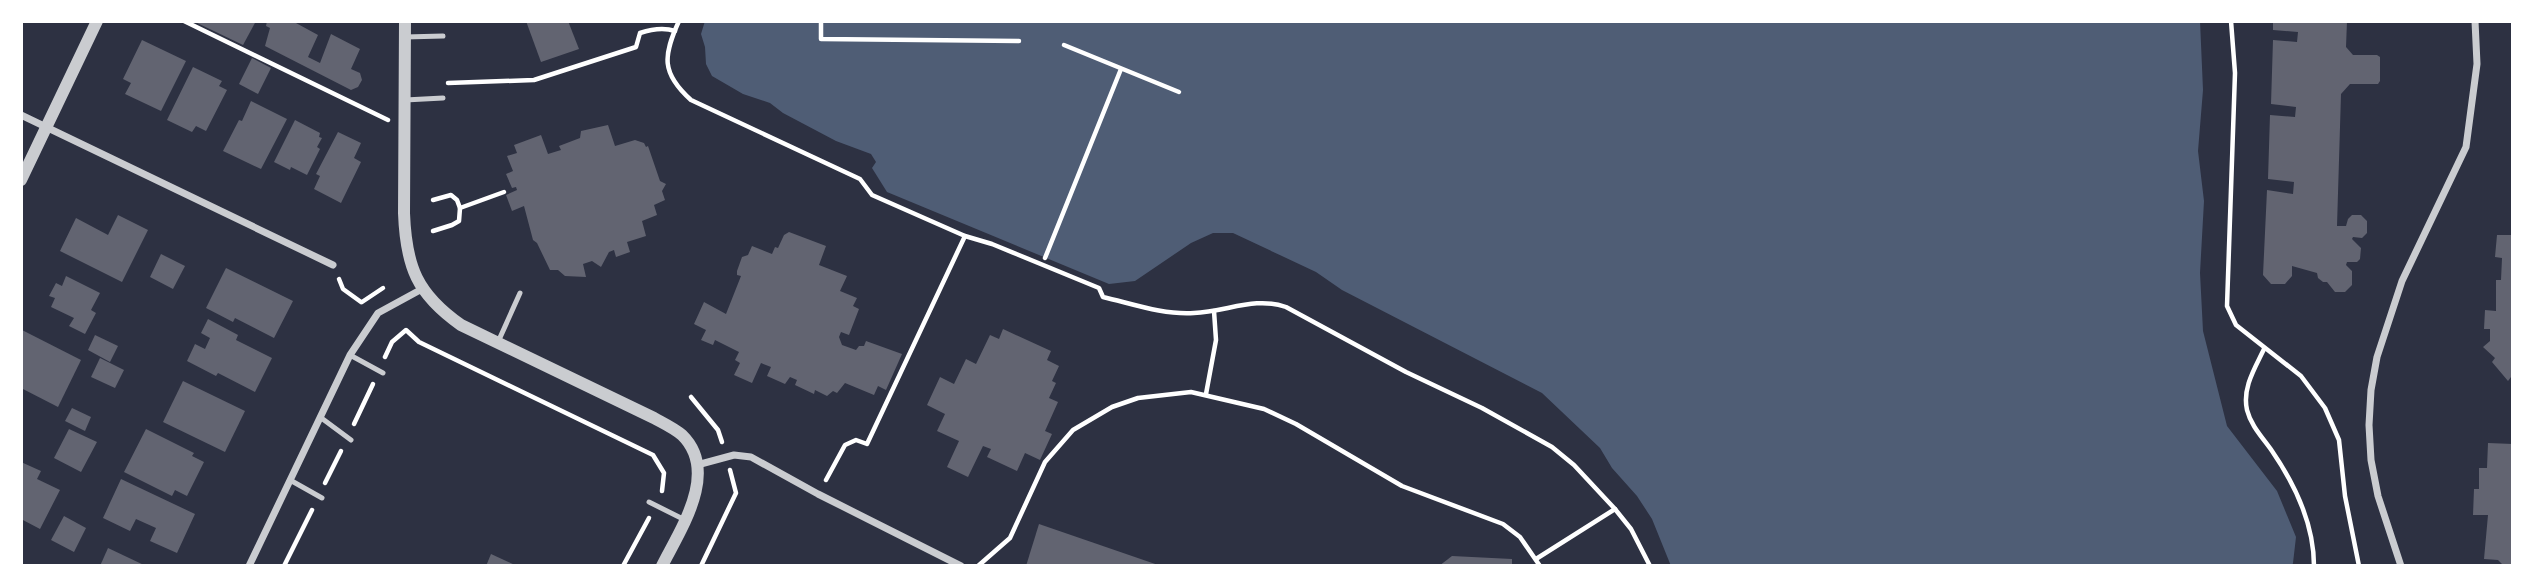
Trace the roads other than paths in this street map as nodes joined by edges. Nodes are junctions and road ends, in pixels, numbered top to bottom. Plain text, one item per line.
1 (97, 21) edge
2 (405, 21) edge
3 (2476, 21) edge
4 (443, 36) dead end
5 (405, 37) junction
6 (443, 98) dead end
7 (405, 100) junction
8 (21, 116) edge
9 (47, 128) junction
10 (21, 180) edge
11 (333, 265) road end
12 (422, 289) junction
13 (520, 293) dead end
14 (497, 344) junction
15 (350, 355) junction
16 (381, 371) road end
17 (320, 417) junction
18 (349, 439) road end
19 (696, 465) junction
20 (290, 480) junction
21 (320, 497) road end
22 (653, 503) road end
23 (685, 520) junction
24 (248, 566) edge
25 (662, 566) edge
26 (961, 566) edge
27 (2401, 566) edge

1 - 9 street
2 - 5 street
3 - 27 street
4 - 5 lane
5 - 7 street
6 - 7 lane
7 - 12 street
8 - 9 street
9 - 10 street
9 - 11 street
12 - 14 street
12 - 15 street
13 - 14 lane
14 - 19 street
15 - 16 lane
15 - 17 street
17 - 18 lane
17 - 20 street
19 - 23 street
19 - 26 street
20 - 21 lane
20 - 24 street
22 - 23 lane
23 - 25 street

